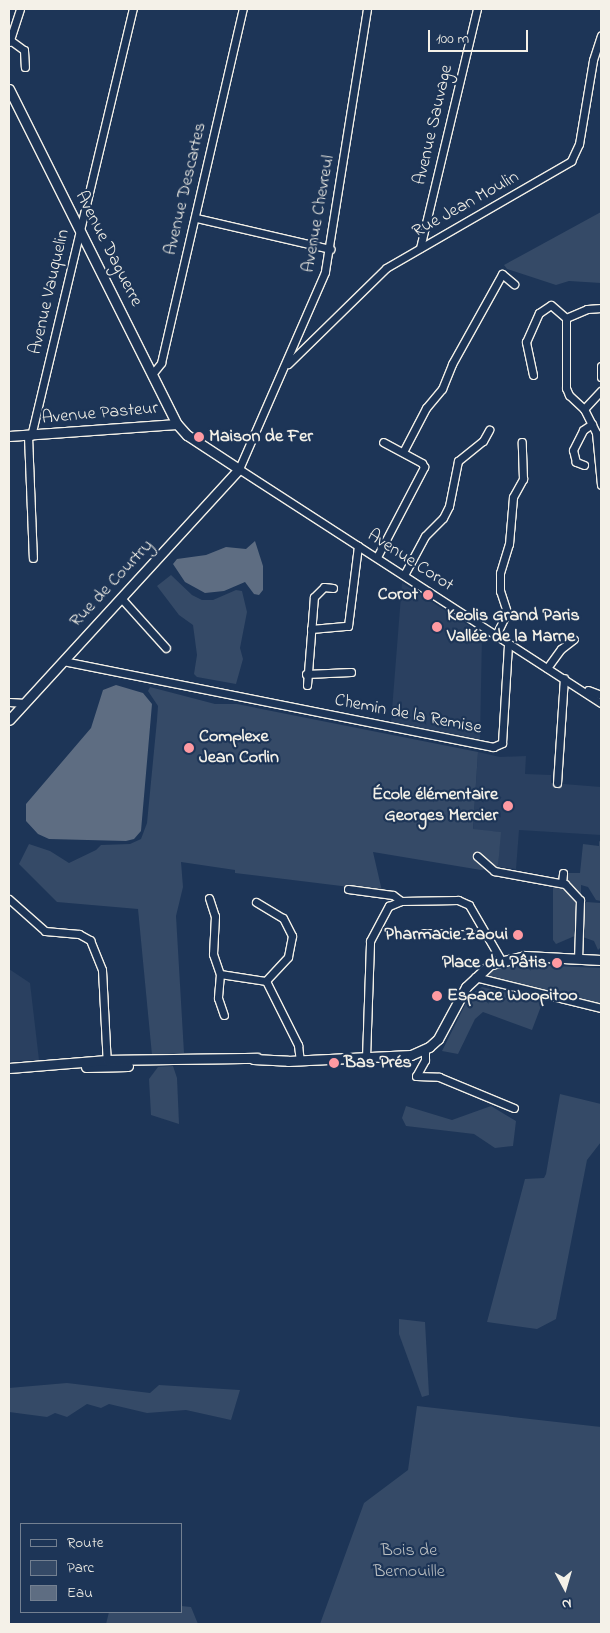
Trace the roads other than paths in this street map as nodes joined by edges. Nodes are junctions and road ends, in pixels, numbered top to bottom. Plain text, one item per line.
1 (20, 9) edge
2 (133, 9) edge
3 (244, 9) edge
4 (368, 9) edge
5 (477, 9) edge
6 (601, 35) edge
7 (10, 40) edge
8 (25, 67) dead end
9 (9, 89) edge
10 (196, 218) junction
11 (80, 231) junction
12 (420, 248) junction
13 (330, 249) junction
14 (514, 284) dead end
15 (601, 308) edge
16 (566, 318) junction
17 (295, 344) junction
18 (303, 349) junction
19 (601, 366) edge
20 (284, 367) junction
21 (152, 373) junction
22 (533, 375) dead end
23 (601, 377) edge
24 (601, 391) edge
25 (584, 408) junction
26 (177, 424) junction
27 (592, 424) junction
28 (489, 430) dead end
29 (9, 436) edge
30 (30, 436) junction
31 (600, 438) edge
32 (383, 442) dead end
33 (522, 442) dead end
34 (403, 452) junction
35 (584, 465) dead end
36 (239, 469) junction
37 (601, 484) edge
38 (358, 546) junction
39 (377, 557) junction
40 (34, 558) dead end
41 (404, 575) junction
42 (333, 588) dead end
43 (121, 598) junction
44 (311, 629) junction
45 (496, 635) junction
46 (574, 638) dead end
47 (508, 644) junction
48 (166, 648) dead end
49 (63, 661) junction
50 (547, 668) junction
51 (351, 672) dead end
52 (306, 674) junction
53 (564, 678) junction
54 (306, 685) dead end
55 (601, 695) edge
56 (9, 702) edge
57 (25, 703) junction
58 (601, 703) edge
59 (9, 720) edge
60 (557, 783) dead end
61 (477, 856) dead end
62 (563, 873) dead end
63 (562, 882) junction
64 (348, 889) dead end
65 (209, 898) dead end
66 (9, 899) edge
67 (401, 901) junction
68 (256, 902) dead end
69 (424, 933) dead end
70 (485, 935) junction
71 (578, 959) junction
72 (500, 960) junction
73 (601, 960) edge
74 (220, 974) junction
75 (475, 977) junction
76 (266, 980) junction
77 (601, 1008) edge
78 (224, 1015) dead end
79 (425, 1050) junction
80 (300, 1058) junction
81 (366, 1058) junction
82 (107, 1064) junction
83 (9, 1068) edge
84 (514, 1108) dead end

1 - 7 street
2 - 11 street, Avenue Vauquelin
3 - 10 street, Avenue Descartes
4 - 13 street, Avenue Chevreul
5 - 12 street, Avenue Sauvage
6 - 12 street, Rue Jean Moulin
7 - 8 street
9 - 11 street, Avenue Daguerre
10 - 13 street
10 - 21 street, Avenue Descartes
11 - 21 street, Avenue Daguerre
11 - 30 street, Avenue Vauquelin
12 - 18 street, Rue Jean Moulin
13 - 17 street, Avenue Chevreul
14 - 34 street
15 - 16 street
16 - 22 street
16 - 25 street
17 - 18 street
17 - 20 street, Avenue Chevreul
18 - 20 street, Rue Jean Moulin
19 - 23 street
20 - 36 street, Avenue Chevreul
21 - 26 street, Avenue Daguerre
24 - 25 street
25 - 27 street
26 - 30 street, Avenue Pasteur
26 - 36 street, Avenue Pasteur
27 - 31 street
27 - 35 street
28 - 41 street
29 - 30 street, Avenue Pasteur
30 - 40 street, Avenue Vauquelin
31 - 37 street
32 - 34 street
33 - 45 street
34 - 39 street
36 - 38 street, Avenue Corot
36 - 43 street, Rue de Courtry
38 - 39 street, Avenue Corot
38 - 44 street
39 - 41 street, Avenue Corot
41 - 45 street, Avenue Corot
42 - 44 street
43 - 48 street
43 - 49 street, Rue de Courtry
44 - 52 street
45 - 47 street, Avenue Corot
46 - 50 street
47 - 49 street, Chemin de la Remise
47 - 50 street, Avenue Corot
49 - 57 street, Rue de Courtry
50 - 53 street, Avenue Corot
51 - 52 street
52 - 54 street
53 - 55 street, Avenue Corot
53 - 58 street, Avenue Corot
53 - 60 street
56 - 57 street
57 - 59 street, Rue de Courtry
61 - 63 street
62 - 63 street
63 - 71 street
64 - 67 street
65 - 74 street
66 - 82 street
67 - 70 street
67 - 81 street
68 - 76 street
69 - 70 street
70 - 72 street
71 - 72 street
71 - 73 street
72 - 75 street
74 - 76 street
74 - 78 street
75 - 77 street
75 - 79 street
76 - 80 street
79 - 81 street
79 - 84 street
80 - 81 street
80 - 82 street
82 - 83 street

